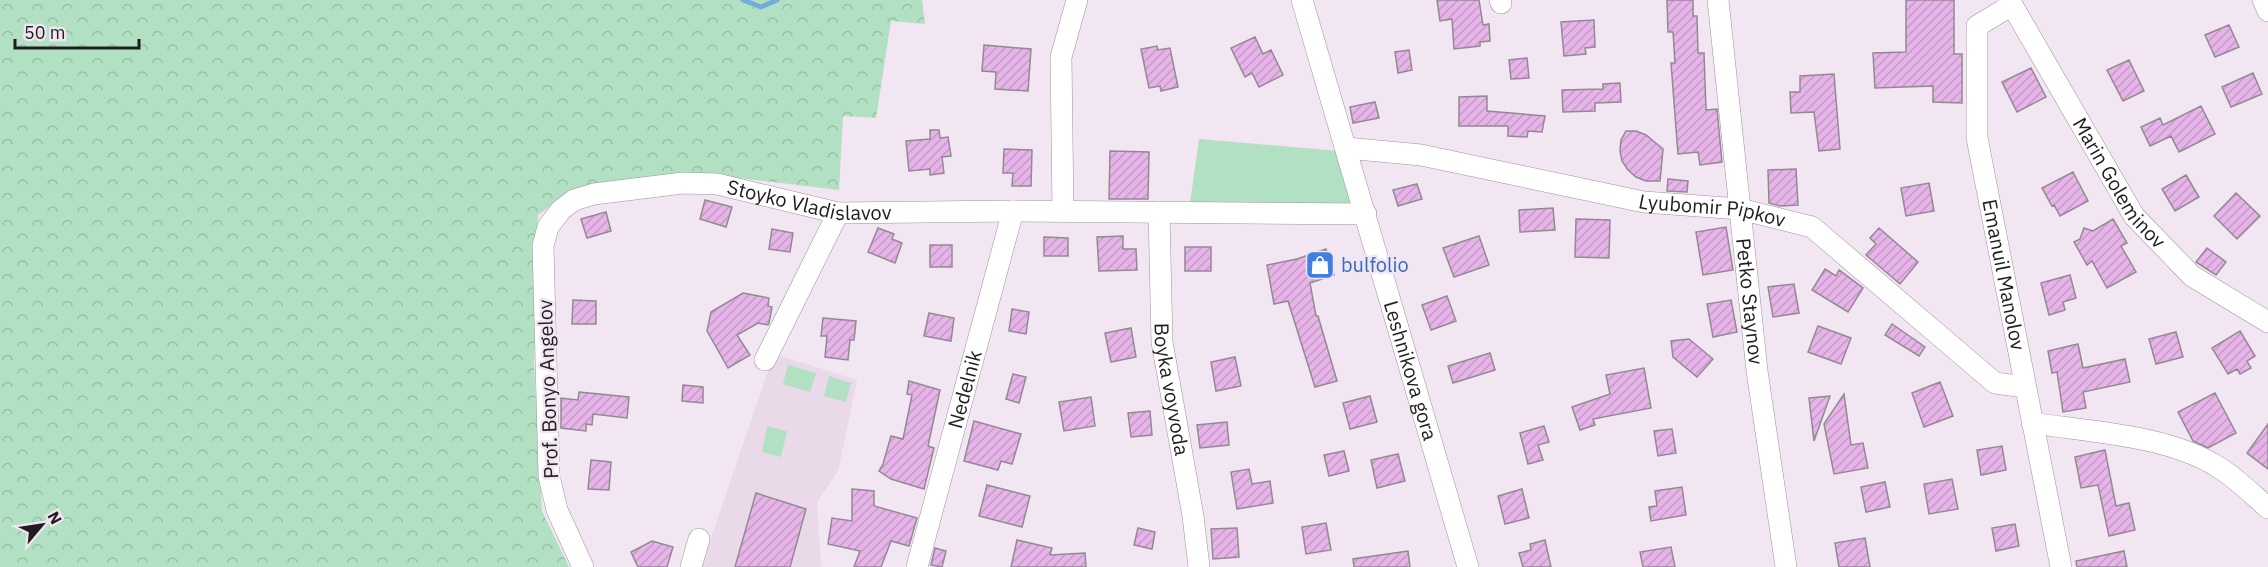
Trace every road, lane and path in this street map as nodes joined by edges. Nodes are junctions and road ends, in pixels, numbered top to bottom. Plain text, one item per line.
1 (1077, 0) edge
2 (1302, 0) edge
3 (1718, 0) edge
4 (2263, 0) edge
5 (2011, 3) edge
6 (2268, 11) edge
7 (1346, 148) junction
8 (1740, 209) junction
9 (561, 210) joint
10 (1013, 211) junction
11 (1064, 211) junction
12 (1159, 212) junction
13 (838, 213) junction
14 (1366, 214) junction
15 (2268, 322) edge
16 (765, 360) dead end
17 (2025, 387) junction
18 (2032, 423) junction
19 (2268, 508) edge
20 (699, 538) dead end
21 (583, 567) edge
22 (691, 567) edge
23 (917, 567) edge
24 (1199, 567) edge
25 (1468, 567) edge
26 (1786, 567) edge
27 (2061, 567) edge

1 - 11 street
2 - 7 street, Leshnikova gora
3 - 8 street, Petko Staynov
4 - 6 street
5 - 15 street, Marin Goleminov
5 - 17 street, Emanuil Manolov
7 - 8 street, Lyubomir Pipkov
7 - 14 street, Leshnikova gora
8 - 17 street, Lyubomir Pipkov
8 - 26 street, Petko Staynov
9 - 13 street, Stoyko Vladislavov
9 - 21 street, Prof. Bonyo Angelov
10 - 11 street, Stoyko Vladislavov
10 - 13 street, Stoyko Vladislavov
10 - 23 street, Nedelnik
11 - 12 street, Stoyko Vladislavov
12 - 14 street, Stoyko Vladislavov
12 - 24 street, Boyka voyvoda
13 - 16 street
14 - 25 street, Leshnikova gora
17 - 18 street, Emanuil Manolov
18 - 19 street
18 - 27 street, Emanuil Manolov
20 - 22 street

